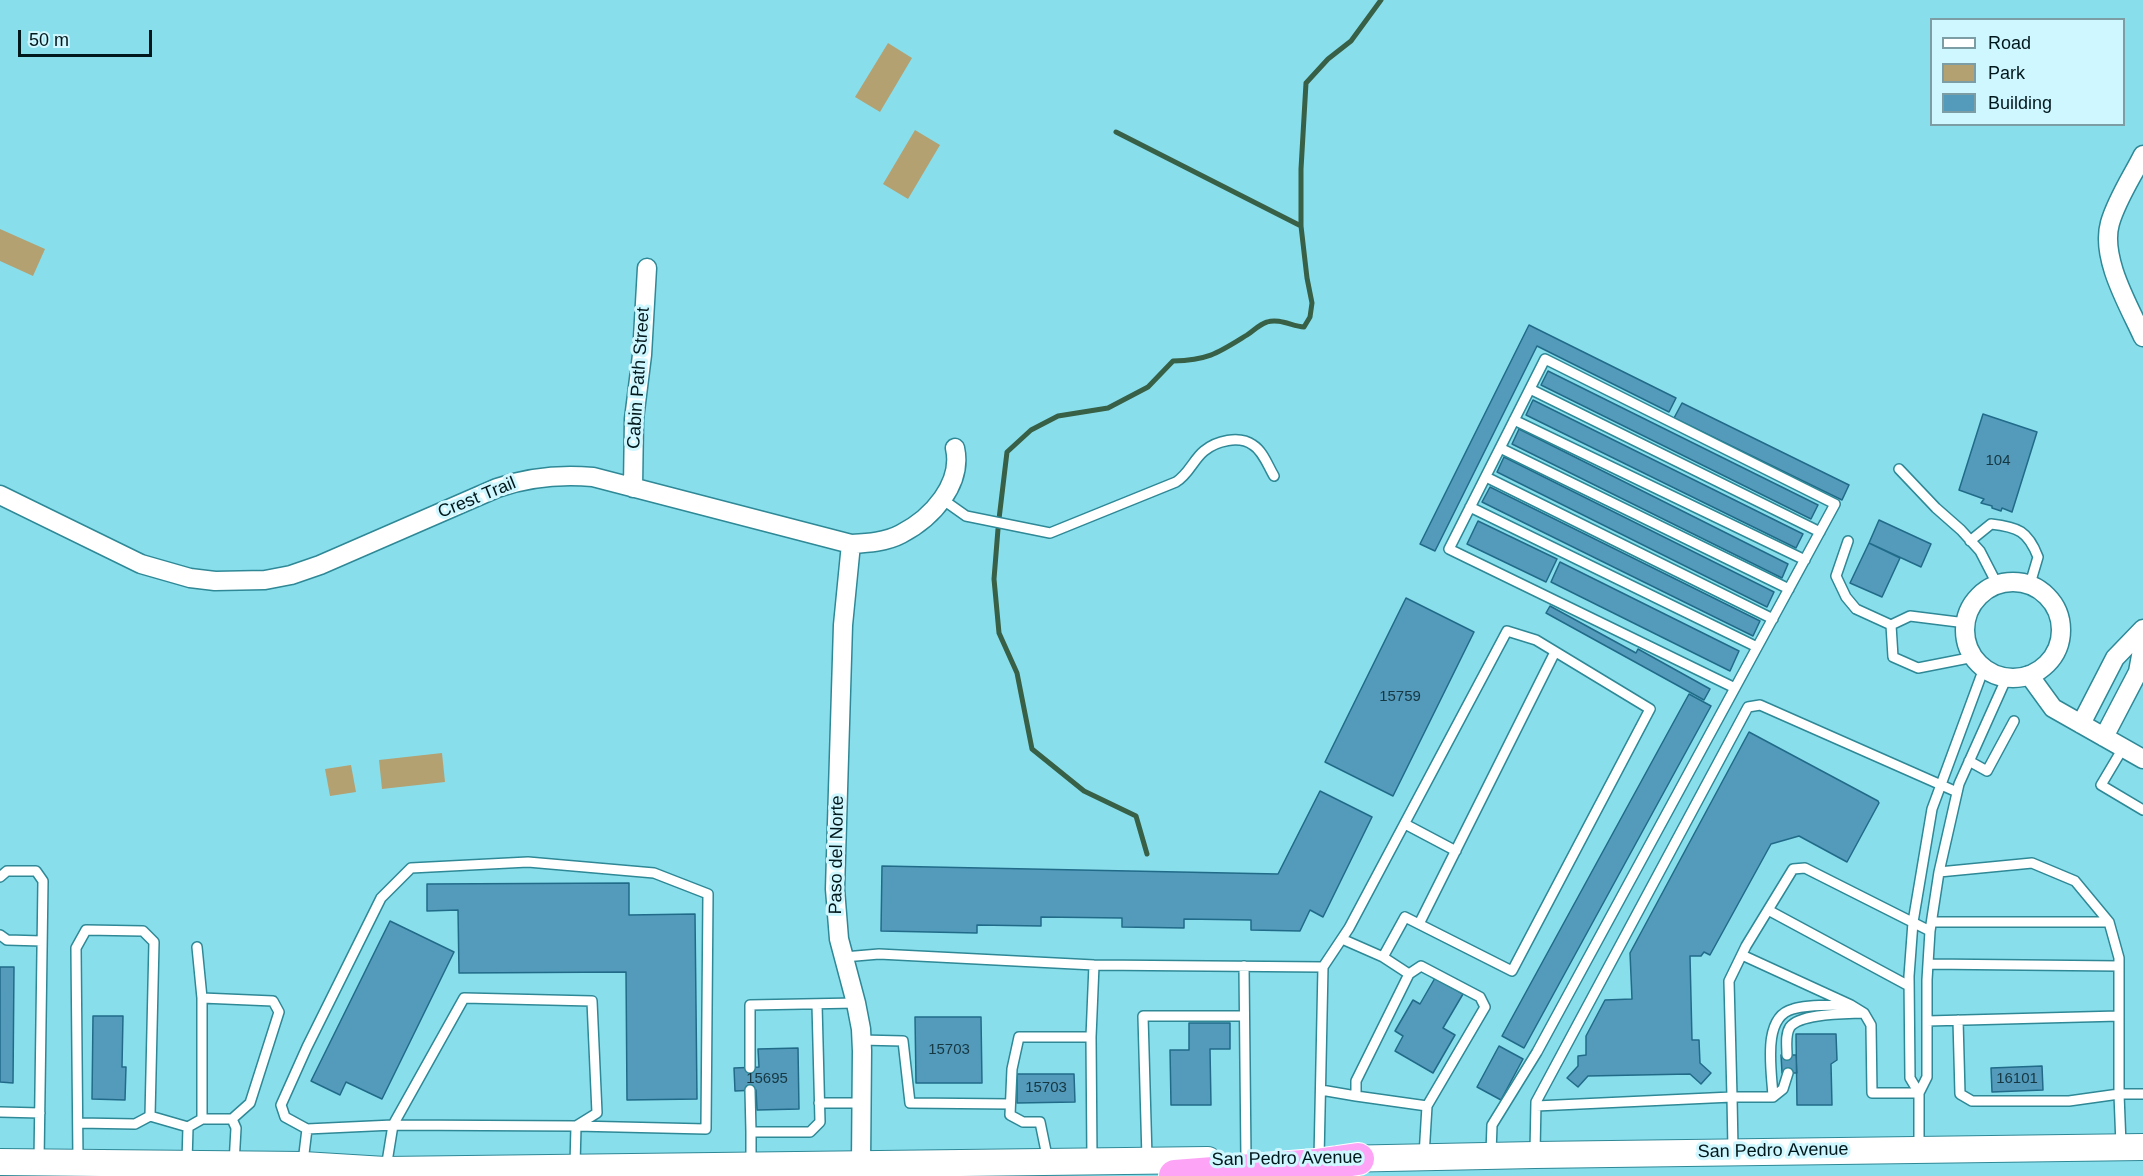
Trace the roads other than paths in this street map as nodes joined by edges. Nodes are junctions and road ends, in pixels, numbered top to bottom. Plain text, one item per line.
1 (2143, 155) edge
2 (647, 268) dead end
3 (2143, 337) edge
4 (1530, 389) junction
5 (1514, 420) junction
6 (955, 448) dead end
7 (1500, 448) junction
8 (1899, 469) dead end
9 (1274, 476) dead end
10 (1486, 477) junction
11 (633, 488) junction
12 (0, 495) edge
13 (942, 499) junction
14 (1470, 507) junction
15 (1820, 532) junction
16 (1848, 541) dead end
17 (1970, 541) junction
18 (851, 544) junction
19 (1805, 560) junction
20 (1997, 584) junction
21 (2030, 585) junction
22 (1789, 589) junction
23 (1773, 619) junction
24 (1966, 623) junction
25 (1891, 625) junction
26 (2143, 629) edge
27 (2143, 645) edge
28 (1757, 647) junction
29 (1555, 652) junction
30 (1979, 663) junction
31 (2030, 675) junction
32 (2007, 677) junction
33 (1735, 688) junction
34 (2014, 721) dead end
35 (2080, 724) junction
36 (2104, 737) junction
37 (2123, 748) junction
38 (2143, 759) edge
39 (1969, 761) junction
40 (1941, 784) junction
41 (1957, 792) junction
42 (2143, 810) edge
43 (1405, 824) junction
44 (1456, 851) junction
45 (1939, 872) junction
46 (0, 877) edge
47 (1768, 910) junction
48 (1913, 922) junction
49 (2109, 922) junction
50 (1419, 924) junction
51 (1931, 926) junction
52 (0, 935) edge
53 (1342, 939) junction
54 (42, 941) junction
55 (197, 947) dead end
56 (1742, 955) junction
57 (843, 957) junction
58 (1383, 957) junction
59 (1928, 964) junction
60 (1094, 965) junction
61 (1244, 966) junction
62 (2119, 966) junction
63 (1323, 967) junction
64 (1409, 974) junction
65 (1909, 986) junction
66 (202, 998) junction
67 (856, 1003) junction
68 (817, 1004) junction
69 (1851, 1005) junction
70 (1863, 1013) junction
71 (1244, 1016) junction
72 (2119, 1016) junction
73 (1958, 1020) junction
74 (1927, 1021) junction
75 (1090, 1037) junction
76 (861, 1040) junction
77 (1787, 1055) dead end
78 (750, 1068) dead end
79 (1788, 1073) dead end
80 (750, 1090) dead end
81 (1321, 1090) junction
82 (1919, 1093) junction
83 (2119, 1094) junction
84 (2143, 1094) edge
85 (1356, 1096) junction
86 (1773, 1097) junction
87 (1732, 1098) junction
88 (819, 1103) junction
89 (862, 1103) junction
90 (1010, 1104) junction
91 (1427, 1106) junction
92 (1536, 1106) junction
93 (0, 1112) edge
94 (40, 1113) junction
95 (150, 1116) junction
96 (202, 1119) junction
97 (232, 1119) junction
98 (79, 1123) junction
99 (393, 1125) junction
100 (576, 1126) junction
101 (188, 1127) junction
102 (307, 1129) junction
103 (751, 1132) junction
104 (2132, 1147) edge
105 (1919, 1150) junction
106 (1733, 1152) junction
107 (1535, 1155) junction
108 (1491, 1156) junction
109 (1424, 1157) junction
110 (1358, 1159) joint
111 (1246, 1160) junction
112 (1048, 1161) junction
113 (1092, 1161) junction
114 (1147, 1161) junction
115 (0, 1162) edge
116 (1318, 1162) junction
117 (39, 1163) junction
118 (78, 1163) junction
119 (861, 1163) junction
120 (187, 1164) junction
121 (234, 1164) junction
122 (303, 1165) junction
123 (751, 1166) junction
124 (574, 1168) junction
125 (385, 1170) junction
126 (1175, 1176) edge

1 - 3 street
2 - 11 street, Cabin Path Street
4 - 5 lane
4 - 15 lane
4 - 15 lane
5 - 7 lane
5 - 19 lane
6 - 13 street, Crest Trail
7 - 10 lane
7 - 22 lane
8 - 17 lane
9 - 13 lane
10 - 14 lane
10 - 23 lane
11 - 12 street, Crest Trail
11 - 18 street, Crest Trail
13 - 18 street, Crest Trail
14 - 28 lane
14 - 33 lane
15 - 19 lane
16 - 25 lane
17 - 20 lane
17 - 21 lane
18 - 57 street, Paso del Norte
19 - 22 lane
20 - 21 street
20 - 24 street
21 - 31 street
22 - 23 lane
23 - 28 lane
24 - 25 lane
24 - 30 street
25 - 30 lane
26 - 35 street
27 - 36 street
28 - 33 lane
29 - 43 lane
29 - 44 lane
29 - 50 lane
30 - 32 street
30 - 40 lane
31 - 32 street
31 - 35 street
32 - 39 lane
33 - 108 lane
34 - 39 lane
35 - 36 street
36 - 37 street
37 - 38 street
37 - 42 lane
39 - 41 lane
40 - 41 lane
40 - 48 lane
40 - 92 lane
41 - 45 lane
43 - 44 lane
43 - 53 lane
44 - 50 lane
45 - 49 lane
45 - 51 lane
46 - 54 lane
47 - 48 lane
47 - 56 lane
47 - 65 lane
48 - 51 lane
48 - 65 lane
49 - 51 lane
49 - 62 lane
50 - 58 lane
51 - 59 lane
52 - 54 lane
53 - 58 lane
53 - 63 lane
54 - 94 lane
55 - 66 lane
56 - 69 lane
56 - 87 lane
57 - 60 lane
57 - 67 street, Paso del Norte
58 - 64 lane
59 - 62 lane
59 - 74 lane
60 - 61 lane
60 - 75 lane
61 - 63 lane
61 - 71 lane
62 - 72 lane
63 - 81 lane
64 - 85 lane
64 - 91 lane
65 - 82 lane
66 - 96 lane
66 - 97 lane
67 - 68 lane
67 - 76 street, Paso del Norte
68 - 78 lane
68 - 88 lane
69 - 70 lane
69 - 86 lane
70 - 77 lane
70 - 82 lane
71 - 111 lane
71 - 114 lane
72 - 73 lane
72 - 83 lane
73 - 74 lane
73 - 83 lane
74 - 82 lane
75 - 90 lane
75 - 113 lane
76 - 89 street, Paso del Norte
76 - 90 lane
79 - 86 lane
80 - 103 lane
81 - 85 lane
81 - 116 lane
82 - 105 lane
83 - 84 lane
83 - 104 lane
85 - 91 lane
86 - 87 lane
87 - 92 lane
87 - 106 lane
88 - 89 lane
88 - 103 lane
89 - 119 street, Paso del Norte
90 - 112 lane
91 - 109 lane
92 - 107 lane
93 - 94 lane
94 - 117 lane
95 - 98 lane
95 - 98 lane
95 - 101 lane
96 - 97 lane
96 - 101 lane
97 - 121 lane
98 - 118 lane
99 - 100 lane
99 - 100 lane
99 - 102 lane
99 - 125 lane
100 - 102 lane
100 - 124 lane
101 - 120 lane
102 - 122 lane
103 - 123 lane
104 - 105 main road, San Pedro Avenue
105 - 106 main road, San Pedro Avenue
106 - 107 main road, San Pedro Avenue
107 - 108 main road, San Pedro Avenue
108 - 109 main road, San Pedro Avenue
109 - 110 main road, San Pedro Avenue
110 - 116 highway
111 - 114 main road, San Pedro Avenue
111 - 116 main road, San Pedro Avenue
112 - 113 main road, San Pedro Avenue
112 - 119 main road, San Pedro Avenue
113 - 114 main road, San Pedro Avenue
115 - 117 main road, San Pedro Avenue
116 - 126 highway
117 - 118 main road, San Pedro Avenue
118 - 120 main road, San Pedro Avenue
119 - 123 main road, San Pedro Avenue
120 - 121 main road, San Pedro Avenue
121 - 122 main road, San Pedro Avenue
122 - 125 main road, San Pedro Avenue
123 - 124 main road, San Pedro Avenue
124 - 125 main road, San Pedro Avenue

